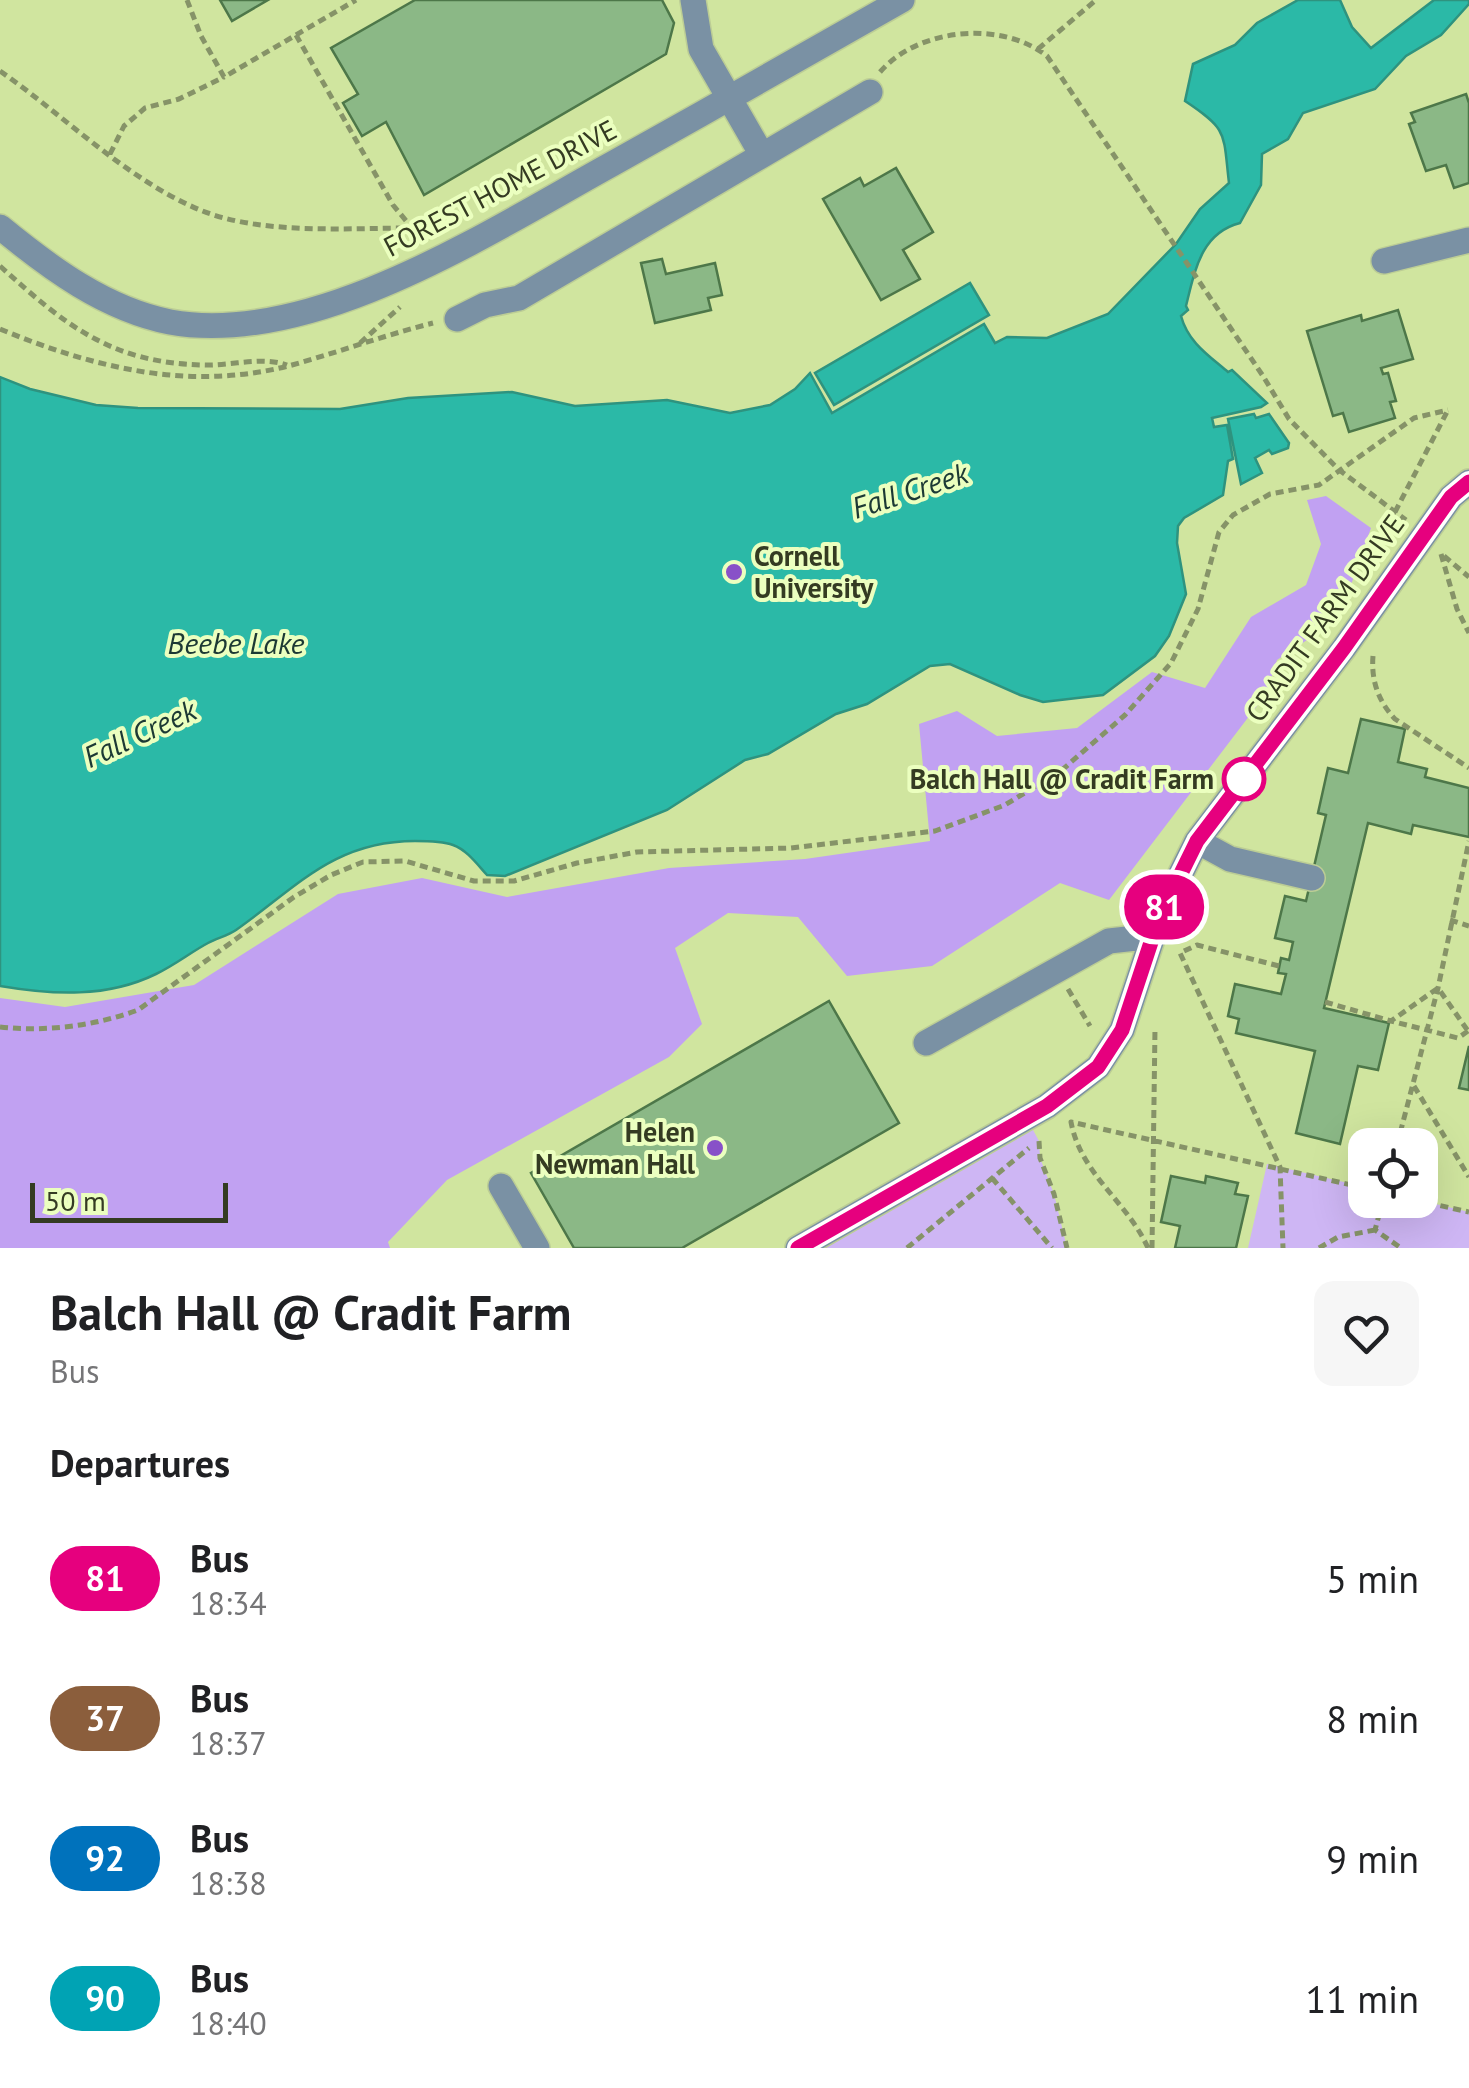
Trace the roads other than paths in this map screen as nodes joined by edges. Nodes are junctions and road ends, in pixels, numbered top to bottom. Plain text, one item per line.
1 (693, 0) edge
2 (902, 0) edge
3 (872, 85) road end
4 (730, 98) junction
5 (762, 155) junction
6 (0, 227) edge
7 (1469, 240) edge
8 (1384, 260) dead end
9 (457, 318) road end
10 (1469, 482) edge
11 (1197, 841) junction
12 (1312, 878) dead end
13 (1150, 942) junction
14 (926, 1043) dead end
15 (501, 1186) dead end
16 (537, 1248) edge
17 (798, 1248) edge

1 - 4 street
2 - 4 street, FOREST HOME DRIVE
3 - 5 street
4 - 5 street
4 - 6 street, FOREST HOME DRIVE
5 - 9 street
7 - 8 street
10 - 11 street, CRADIT FARM DRIVE
11 - 12 street
11 - 13 street, CRADIT FARM DRIVE
13 - 14 street
13 - 17 street, CRADIT FARM DRIVE
15 - 16 street

